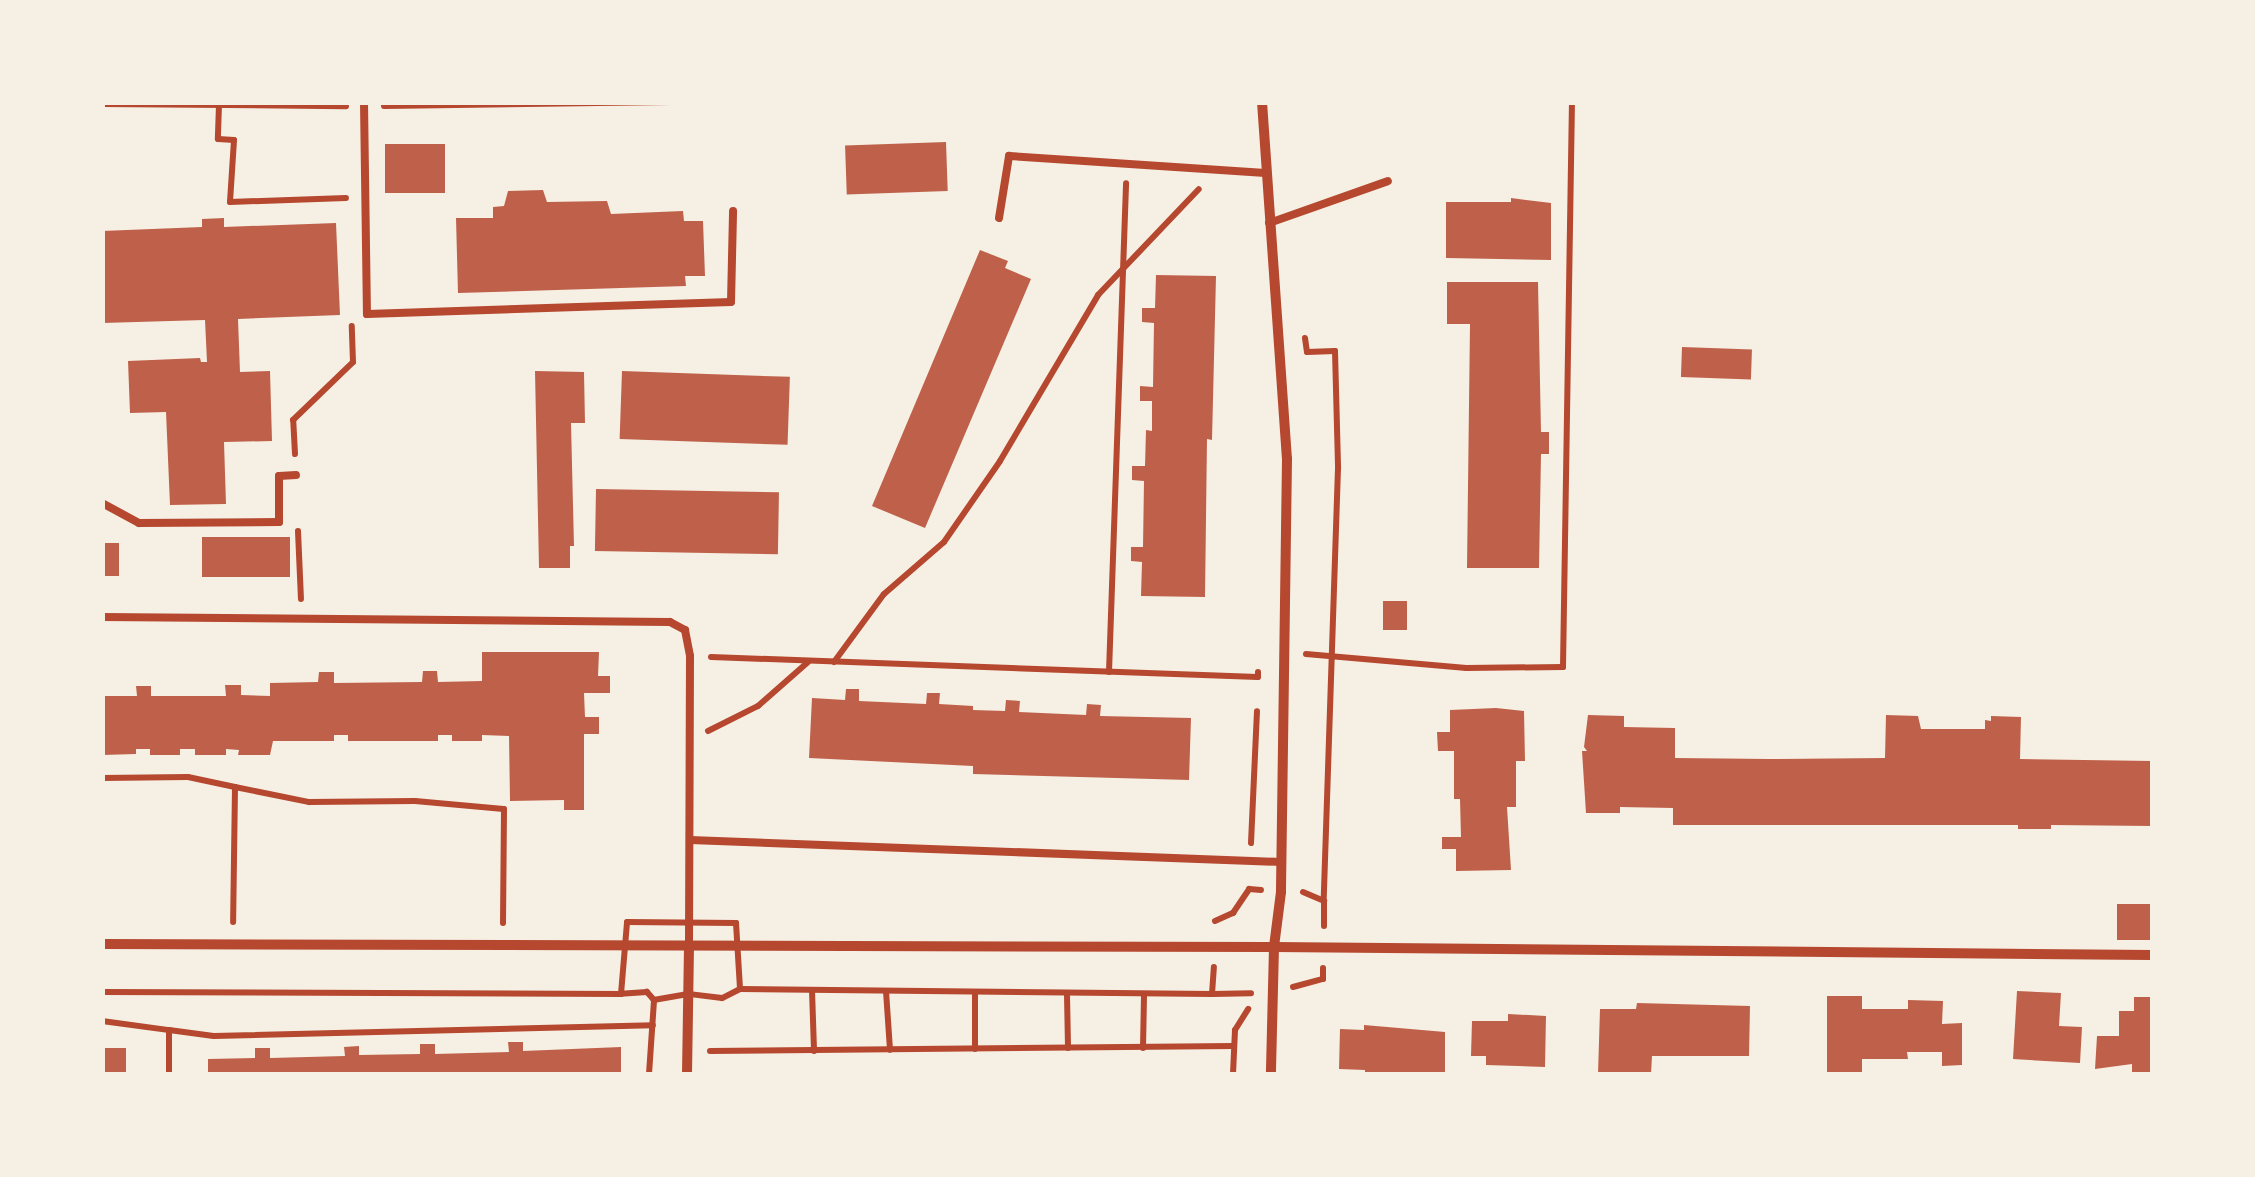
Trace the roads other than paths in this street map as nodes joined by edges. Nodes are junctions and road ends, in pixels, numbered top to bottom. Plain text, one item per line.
1 (364, 102) edge
2 (1262, 102) edge
3 (1265, 173) junction
4 (1388, 181) dead end
5 (733, 212) dead end
6 (999, 218) dead end
7 (1270, 223) junction
8 (296, 475) road end
9 (102, 504) edge
10 (102, 617) edge
11 (690, 840) junction
12 (1281, 862) junction
13 (102, 944) edge
14 (1274, 946) junction
15 (689, 947) junction
16 (2152, 955) edge
17 (687, 1074) edge
18 (1271, 1074) edge

1 - 5 lane
2 - 3 street
3 - 6 lane
3 - 7 street
4 - 7 lane
7 - 12 street
8 - 9 lane
10 - 11 lane
11 - 12 lane
11 - 15 lane
12 - 14 street
13 - 15 street
14 - 15 street
14 - 16 street
14 - 18 street
15 - 17 street

